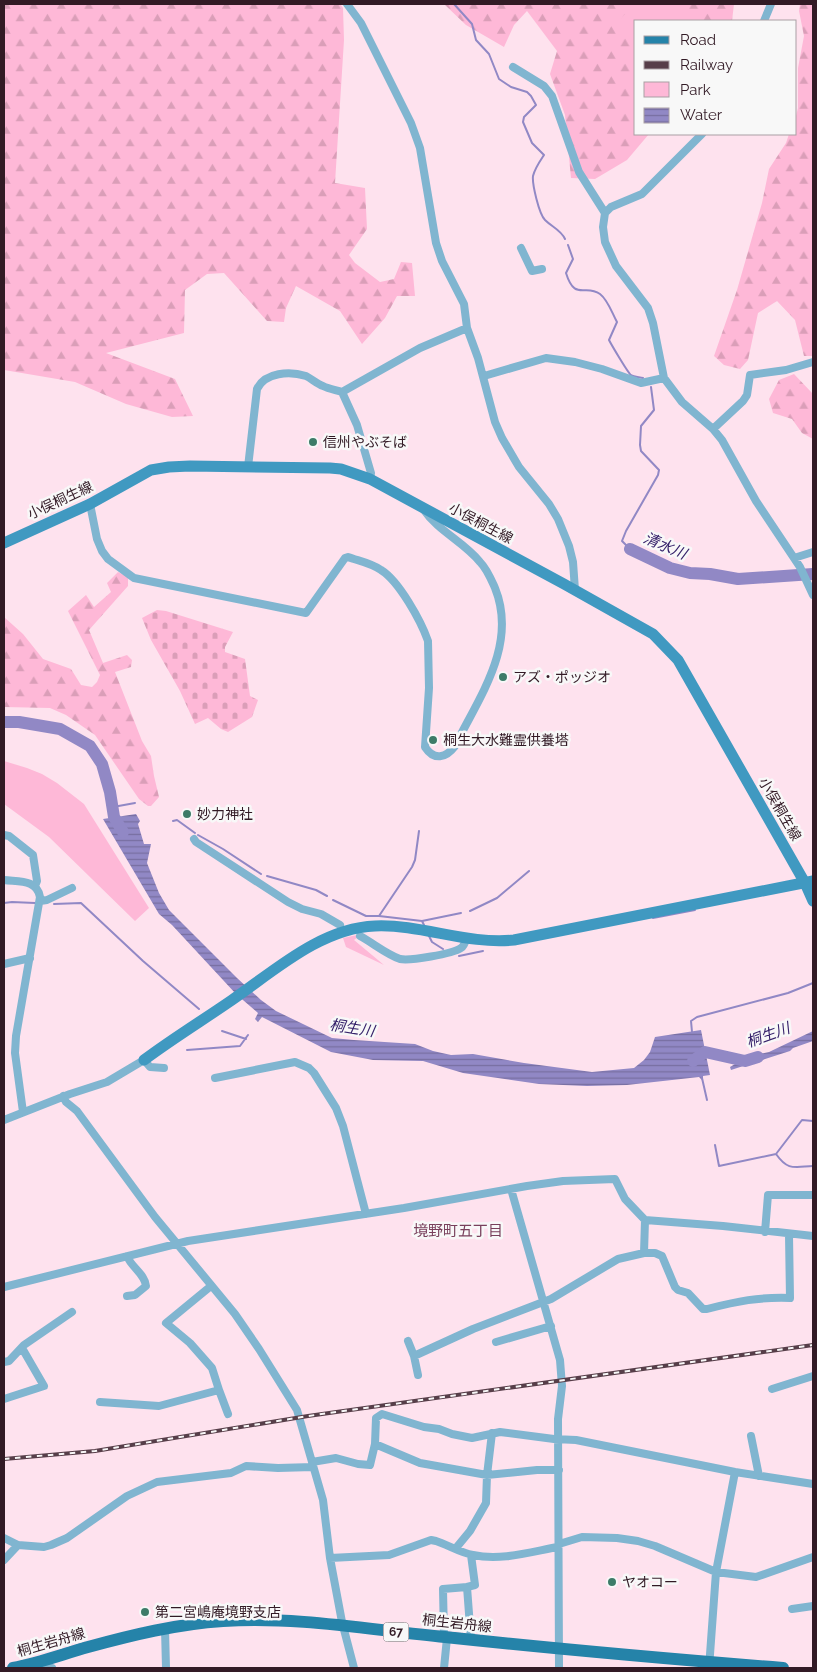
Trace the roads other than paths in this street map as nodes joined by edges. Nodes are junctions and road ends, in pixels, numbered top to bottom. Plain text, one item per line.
1 (347, 4) edge
2 (771, 4) edge
3 (764, 20) edge
4 (513, 66) dead end
5 (701, 135) edge
6 (604, 213) junction
7 (521, 248) dead end
8 (542, 269) dead end
9 (467, 328) junction
10 (813, 362) edge
11 (484, 376) junction
12 (664, 378) junction
13 (342, 392) junction
14 (713, 429) junction
15 (248, 467) junction
16 (370, 479) junction
17 (90, 504) junction
18 (424, 510) junction
19 (4, 543) edge
20 (813, 552) edge
21 (794, 558) junction
22 (575, 590) junction
23 (813, 595) edge
24 (4, 835) edge
25 (194, 839) dead end
26 (4, 880) edge
27 (809, 882) edge
28 (35, 886) junction
29 (72, 888) dead end
30 (40, 901) junction
31 (813, 901) edge
32 (340, 925) dead end
33 (360, 936) dead end
34 (466, 939) junction
35 (30, 958) junction
36 (4, 964) edge
37 (144, 1060) junction
38 (164, 1068) dead end
39 (215, 1078) dead end
40 (63, 1096) junction
41 (23, 1112) junction
42 (4, 1120) edge
43 (511, 1189) junction
44 (813, 1195) edge
45 (366, 1214) junction
46 (645, 1220) junction
47 (765, 1232) junction
48 (789, 1235) junction
49 (813, 1236) edge
50 (177, 1243) junction
51 (644, 1253) junction
52 (127, 1256) junction
53 (211, 1286) junction
54 (4, 1287) edge
55 (127, 1296) dead end
56 (544, 1302) junction
57 (72, 1312) dead end
58 (551, 1326) junction
59 (408, 1341) dead end
60 (496, 1342) dead end
61 (22, 1348) junction
62 (414, 1356) junction
63 (4, 1362) edge
64 (418, 1376) dead end
65 (813, 1376) edge
66 (772, 1389) dead end
67 (219, 1390) junction
68 (4, 1399) edge
69 (100, 1402) dead end
70 (228, 1414) dead end
71 (492, 1433) junction
72 (751, 1436) dead end
73 (558, 1439) junction
74 (375, 1444) junction
75 (312, 1465) junction
76 (559, 1470) junction
77 (735, 1472) junction
78 (487, 1476) junction
79 (759, 1476) junction
80 (813, 1484) edge
81 (4, 1538) edge
82 (18, 1545) junction
83 (558, 1545) junction
84 (456, 1548) junction
85 (471, 1555) junction
86 (813, 1557) edge
87 (330, 1558) junction
88 (4, 1560) edge
89 (716, 1572) junction
90 (466, 1587) junction
91 (813, 1606) edge
92 (792, 1608) dead end
93 (343, 1626) junction
94 (165, 1629) junction
95 (445, 1638) junction
96 (471, 1640) junction
97 (559, 1648) junction
98 (34, 1664) junction
99 (710, 1665) edge
100 (13, 1668) edge
101 (52, 1668) edge
102 (166, 1668) edge
103 (354, 1668) edge
104 (444, 1668) edge
105 (559, 1668) edge
106 (783, 1668) edge

1 - 9 street
2 - 3 street
4 - 6 street
5 - 6 street
6 - 12 street
7 - 8 street
9 - 11 street
9 - 13 street
10 - 14 street
11 - 12 street
11 - 22 street
12 - 14 street
13 - 15 street
13 - 16 street
14 - 21 street
15 - 16 main road, 小俣桐生線
15 - 17 main road, 小俣桐生線
16 - 18 main road, 小俣桐生線
17 - 18 street
17 - 19 main road, 小俣桐生線
18 - 22 main road, 小俣桐生線
20 - 21 street
21 - 23 street
22 - 27 main road, 小俣桐生線
24 - 28 street
25 - 32 street
26 - 28 street
27 - 31 main road, 小俣桐生線
27 - 34 main road
28 - 30 street
29 - 30 street
30 - 35 street
33 - 34 street
34 - 37 main road
35 - 36 street
35 - 41 street
37 - 38 street
37 - 40 street
39 - 45 street
40 - 41 street
40 - 50 street
41 - 42 street
43 - 45 street
43 - 46 street
43 - 56 street
44 - 47 street
45 - 50 street
46 - 47 street
46 - 51 street
47 - 48 street
48 - 49 street
48 - 51 street
50 - 52 street
50 - 53 street
51 - 56 street
52 - 54 street
52 - 55 street
53 - 67 street
53 - 75 street
56 - 58 street
56 - 62 street
57 - 61 street
58 - 60 street
58 - 73 street
59 - 62 street
61 - 63 street
61 - 68 street
62 - 64 street
65 - 66 street
67 - 69 street
67 - 70 street
71 - 73 street
71 - 74 street
71 - 78 street
72 - 79 street
73 - 76 street
73 - 77 street
74 - 75 street
74 - 78 street
75 - 82 street
75 - 87 street
76 - 78 street
76 - 83 street
77 - 79 street
77 - 89 street
78 - 84 street
79 - 80 street
81 - 82 street
82 - 88 street
83 - 85 street
83 - 89 street
83 - 97 street
84 - 85 street
84 - 87 street
85 - 90 street
86 - 89 street
87 - 93 street
89 - 99 street
90 - 95 street
90 - 96 street
91 - 92 street
93 - 94 main road, 桐生岩舟線 / 67
93 - 95 main road, 桐生岩舟線 / 67
93 - 103 street
94 - 98 main road, 桐生岩舟線 / 67
94 - 102 street
95 - 96 main road, 桐生岩舟線 / 67
95 - 104 street
96 - 97 main road, 桐生岩舟線 / 67
97 - 99 main road, 桐生岩舟線 / 67
97 - 105 street
98 - 100 main road, 桐生岩舟線 / 67
98 - 101 street
99 - 106 main road, 桐生岩舟線 / 67

